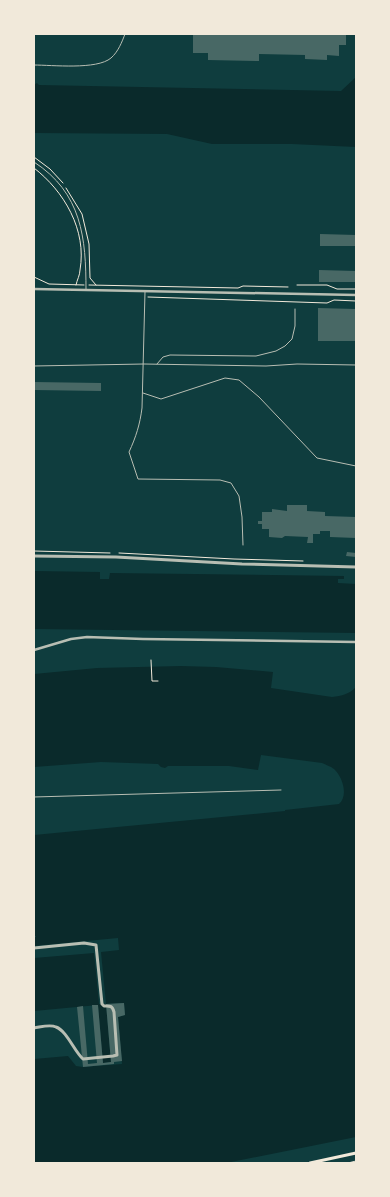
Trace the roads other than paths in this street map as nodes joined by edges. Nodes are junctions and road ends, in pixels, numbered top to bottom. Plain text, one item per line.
1 (125, 34) edge
2 (34, 65) edge
3 (34, 162) edge
4 (34, 289) edge
5 (86, 290) junction
6 (145, 291) junction
7 (356, 295) edge
8 (295, 308) dead end
9 (144, 364) junction
10 (157, 365) junction
11 (356, 365) edge
12 (34, 366) edge
13 (143, 393) junction
14 (356, 466) edge
15 (243, 545) dead end
16 (34, 556) edge
17 (356, 567) edge
18 (356, 642) edge
19 (34, 650) edge
20 (281, 790) dead end
21 (34, 797) edge
22 (34, 948) edge
23 (34, 1028) edge
24 (356, 1154) edge
25 (310, 1163) edge

1 - 2 lane
3 - 5 lane
4 - 5 street
5 - 6 street
6 - 7 street
6 - 9 lane
8 - 10 lane
9 - 10 lane
9 - 12 lane
9 - 13 lane
10 - 11 lane
13 - 14 lane
13 - 15 lane
16 - 17 street
18 - 19 street
20 - 21 lane
22 - 23 street
24 - 25 main road

